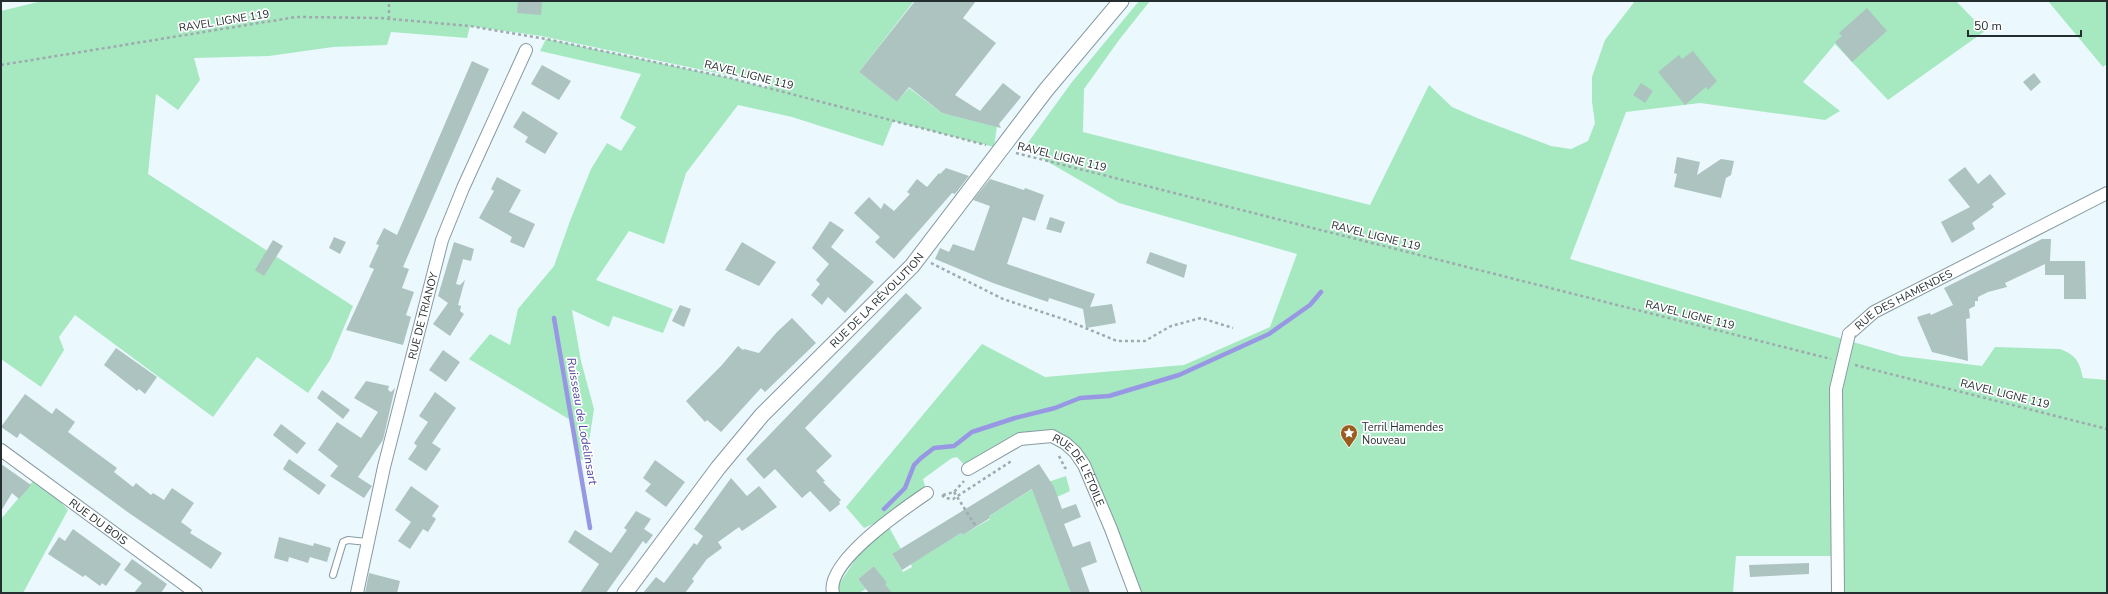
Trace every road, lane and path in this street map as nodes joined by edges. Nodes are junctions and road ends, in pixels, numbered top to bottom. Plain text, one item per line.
1 (390, 1) edge
2 (1121, 1) edge
3 (389, 19) junction
4 (526, 50) dead end
5 (1, 65) edge
6 (1000, 149) junction
7 (2107, 193) edge
8 (918, 257) junction
9 (1233, 328) dead end
10 (1834, 360) dead end
11 (1849, 363) dead end
12 (2107, 428) edge
13 (1, 450) edge
14 (1054, 453) dead end
15 (1017, 458) dead end
16 (1084, 465) junction
17 (968, 469) joint
18 (954, 492) junction
19 (927, 493) joint
20 (942, 495) junction
21 (957, 496) junction
22 (975, 525) dead end
23 (367, 542) junction
24 (334, 575) dead end
25 (196, 593) edge
26 (357, 593) edge
27 (625, 593) edge
28 (833, 593) edge
29 (1135, 593) edge
30 (1838, 593) edge

1 - 3 path
2 - 6 street, RUE DE LA RÉVOLUTION
3 - 5 path, RAVEL LIGNE 119
3 - 6 path, RAVEL LIGNE 119
4 - 23 street, RUE DE TRIANOY
6 - 8 street, RUE DE LA RÉVOLUTION
6 - 10 path, RAVEL LIGNE 119
7 - 30 street, RUE DES HAMENDES, bridge
8 - 9 path
8 - 27 street, RUE DE LA RÉVOLUTION
11 - 12 path, RAVEL LIGNE 119
13 - 25 street, RUE DU BOIS
14 - 16 path
15 - 21 path
16 - 17 street, RUE DE L'ÉTOILE
16 - 29 street, RUE DE L'ÉTOILE
17 - 18 path
18 - 20 path
18 - 21 path
19 - 20 path
19 - 28 street
20 - 21 path
21 - 22 path
23 - 24 lane
23 - 26 street, RUE DE TRIANOY

